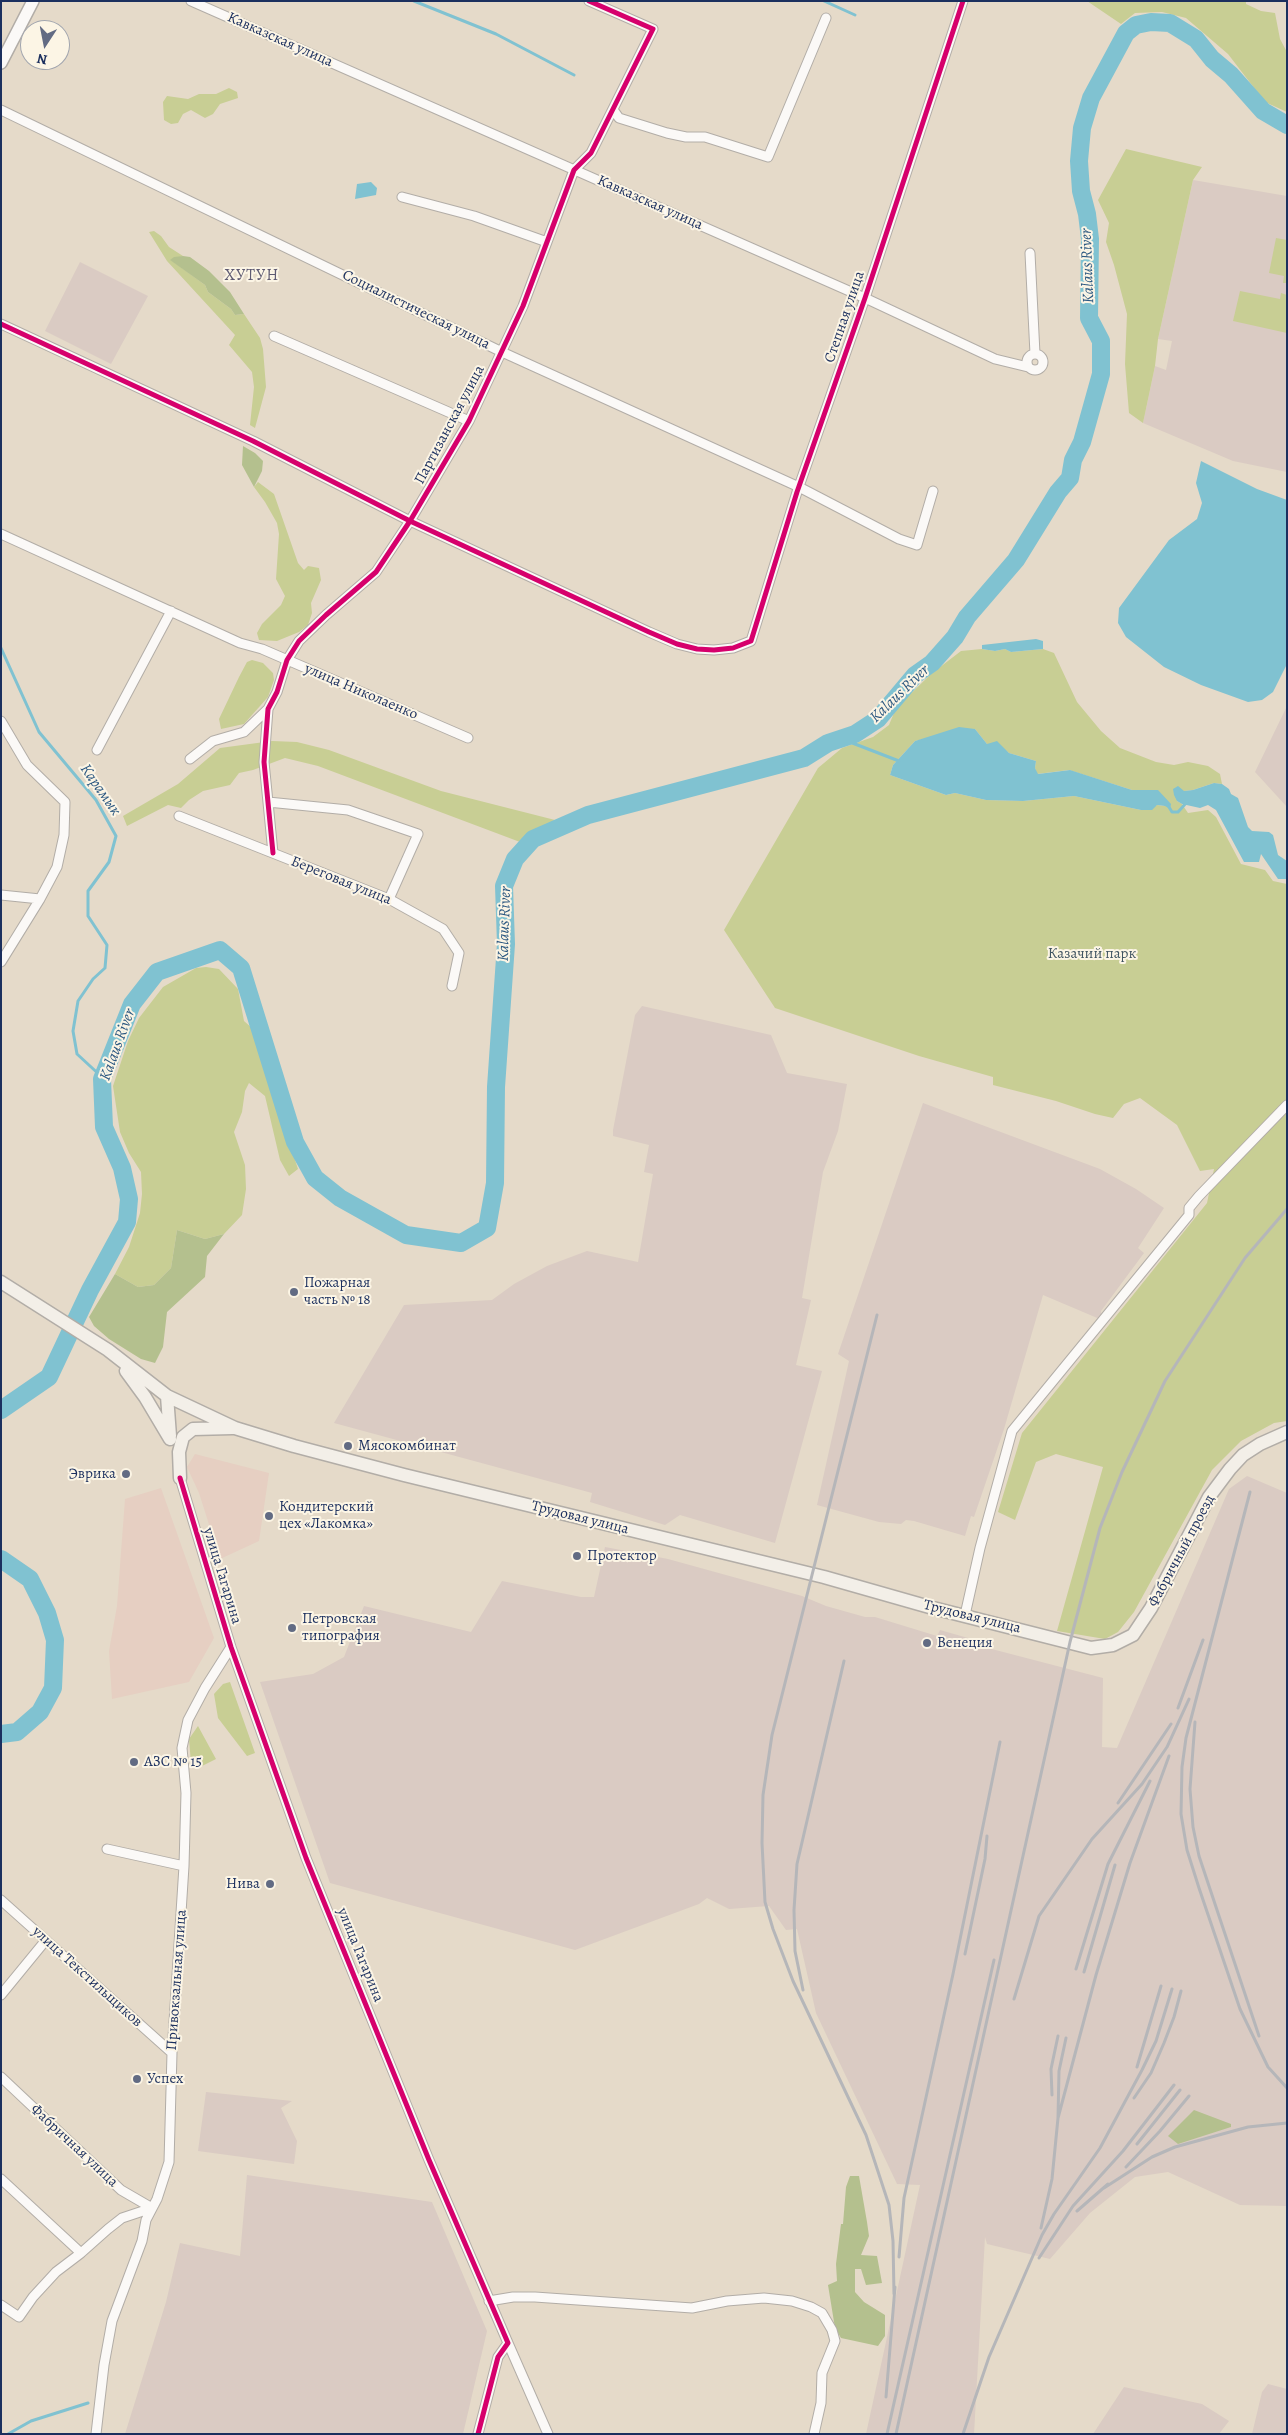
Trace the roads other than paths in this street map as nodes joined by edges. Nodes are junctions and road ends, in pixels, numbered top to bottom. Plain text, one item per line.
1 (33, 1) edge
2 (191, 1) edge
3 (589, 1) edge
4 (963, 1) edge
5 (826, 18) dead end
6 (1, 62) edge
7 (1, 110) edge
8 (614, 111) junction
9 (574, 170) junction
10 (402, 198) dead end
11 (547, 242) junction
12 (1030, 253) dead end
13 (865, 298) junction
14 (1, 324) edge
15 (274, 336) dead end
16 (502, 352) junction
17 (1035, 354) junction
18 (1028, 367) junction
19 (469, 421) junction
20 (799, 487) junction
21 (933, 491) dead end
22 (410, 521) junction
23 (1, 534) edge
24 (170, 611) junction
25 (287, 660) junction
26 (268, 709) junction
27 (1, 721) edge
28 (468, 738) dead end
29 (97, 750) dead end
30 (190, 758) dead end
31 (268, 802) junction
32 (179, 816) dead end
33 (273, 853) junction
34 (1, 896) edge
35 (40, 899) junction
36 (389, 899) junction
37 (1, 962) edge
38 (452, 986) dead end
39 (1287, 1104) edge
40 (1, 1283) edge
41 (108, 1350) junction
42 (167, 1396) junction
43 (235, 1428) junction
44 (1287, 1432) edge
45 (170, 1439) junction
46 (180, 1478) junction
47 (965, 1615) junction
48 (1070, 1642) joint
49 (231, 1647) junction
50 (107, 1849) dead end
51 (184, 1866) junction
52 (1, 1900) edge
53 (46, 1940) junction
54 (1, 1995) edge
55 (172, 2053) junction
56 (1, 2077) edge
57 (1, 2179) edge
58 (152, 2208) junction
59 (81, 2253) junction
60 (489, 2301) junction
61 (1, 2305) edge
62 (508, 2343) junction
63 (96, 2434) edge
64 (478, 2434) edge
65 (548, 2434) edge
66 (814, 2434) edge

1 - 6 street
2 - 9 street, Кавказская улица
3 - 8 street, Партизанская улица
4 - 13 street, Степная улица
5 - 8 street
7 - 16 street, Социалистическая улица
8 - 9 street, Партизанская улица
9 - 11 street, Партизанская улица
9 - 13 street, Кавказская улица
10 - 11 street
11 - 16 street, Партизанская улица
12 - 17 street
13 - 18 street, Кавказская улица
13 - 20 street, Степная улица
14 - 22 street
15 - 19 street, Партизанская улица
16 - 19 street, Партизанская улица
16 - 20 street, Социалистическая улица
17 - 18 street
17 - 18 street
19 - 22 street, Партизанская улица
20 - 21 street, Социалистическая улица
20 - 22 street, Степная улица
22 - 25 street, Партизанская улица
23 - 24 street, улица Николаенко
24 - 25 street, улица Николаенко
24 - 29 street
25 - 26 street, Партизанская улица
25 - 28 street, улица Николаенко
26 - 30 street
26 - 31 street, Партизанская улица
27 - 35 street
31 - 33 street, Партизанская улица
31 - 36 street
32 - 33 street, Береговая улица
33 - 36 street, Береговая улица
34 - 35 street
35 - 37 street
36 - 38 street, Береговая улица
39 - 47 street
40 - 41 main road
41 - 42 main road, Трудовая улица
41 - 45 main road
42 - 43 main road, Трудовая улица
42 - 45 main road, улица Гагарина
43 - 46 main road
43 - 47 main road, Трудовая улица
44 - 48 main road, Фабричный проезд
45 - 46 main road, улица Гагарина
46 - 49 street, улица Гагарина
47 - 48 main road, Трудовая улица
49 - 51 street, Привокзальная улица
49 - 60 street, улица Гагарина
50 - 51 street
51 - 55 street, Привокзальная улица
52 - 53 street, улица Текстильщиков
53 - 54 street
53 - 55 street, улица Текстильщиков
55 - 58 street, Привокзальная улица
56 - 58 street, Фабричная улица
57 - 59 street
58 - 59 street
58 - 63 street, Привокзальная улица
59 - 61 street
60 - 62 street, улица Гагарина
60 - 66 street
62 - 64 street
62 - 65 street, улица Гагарина

